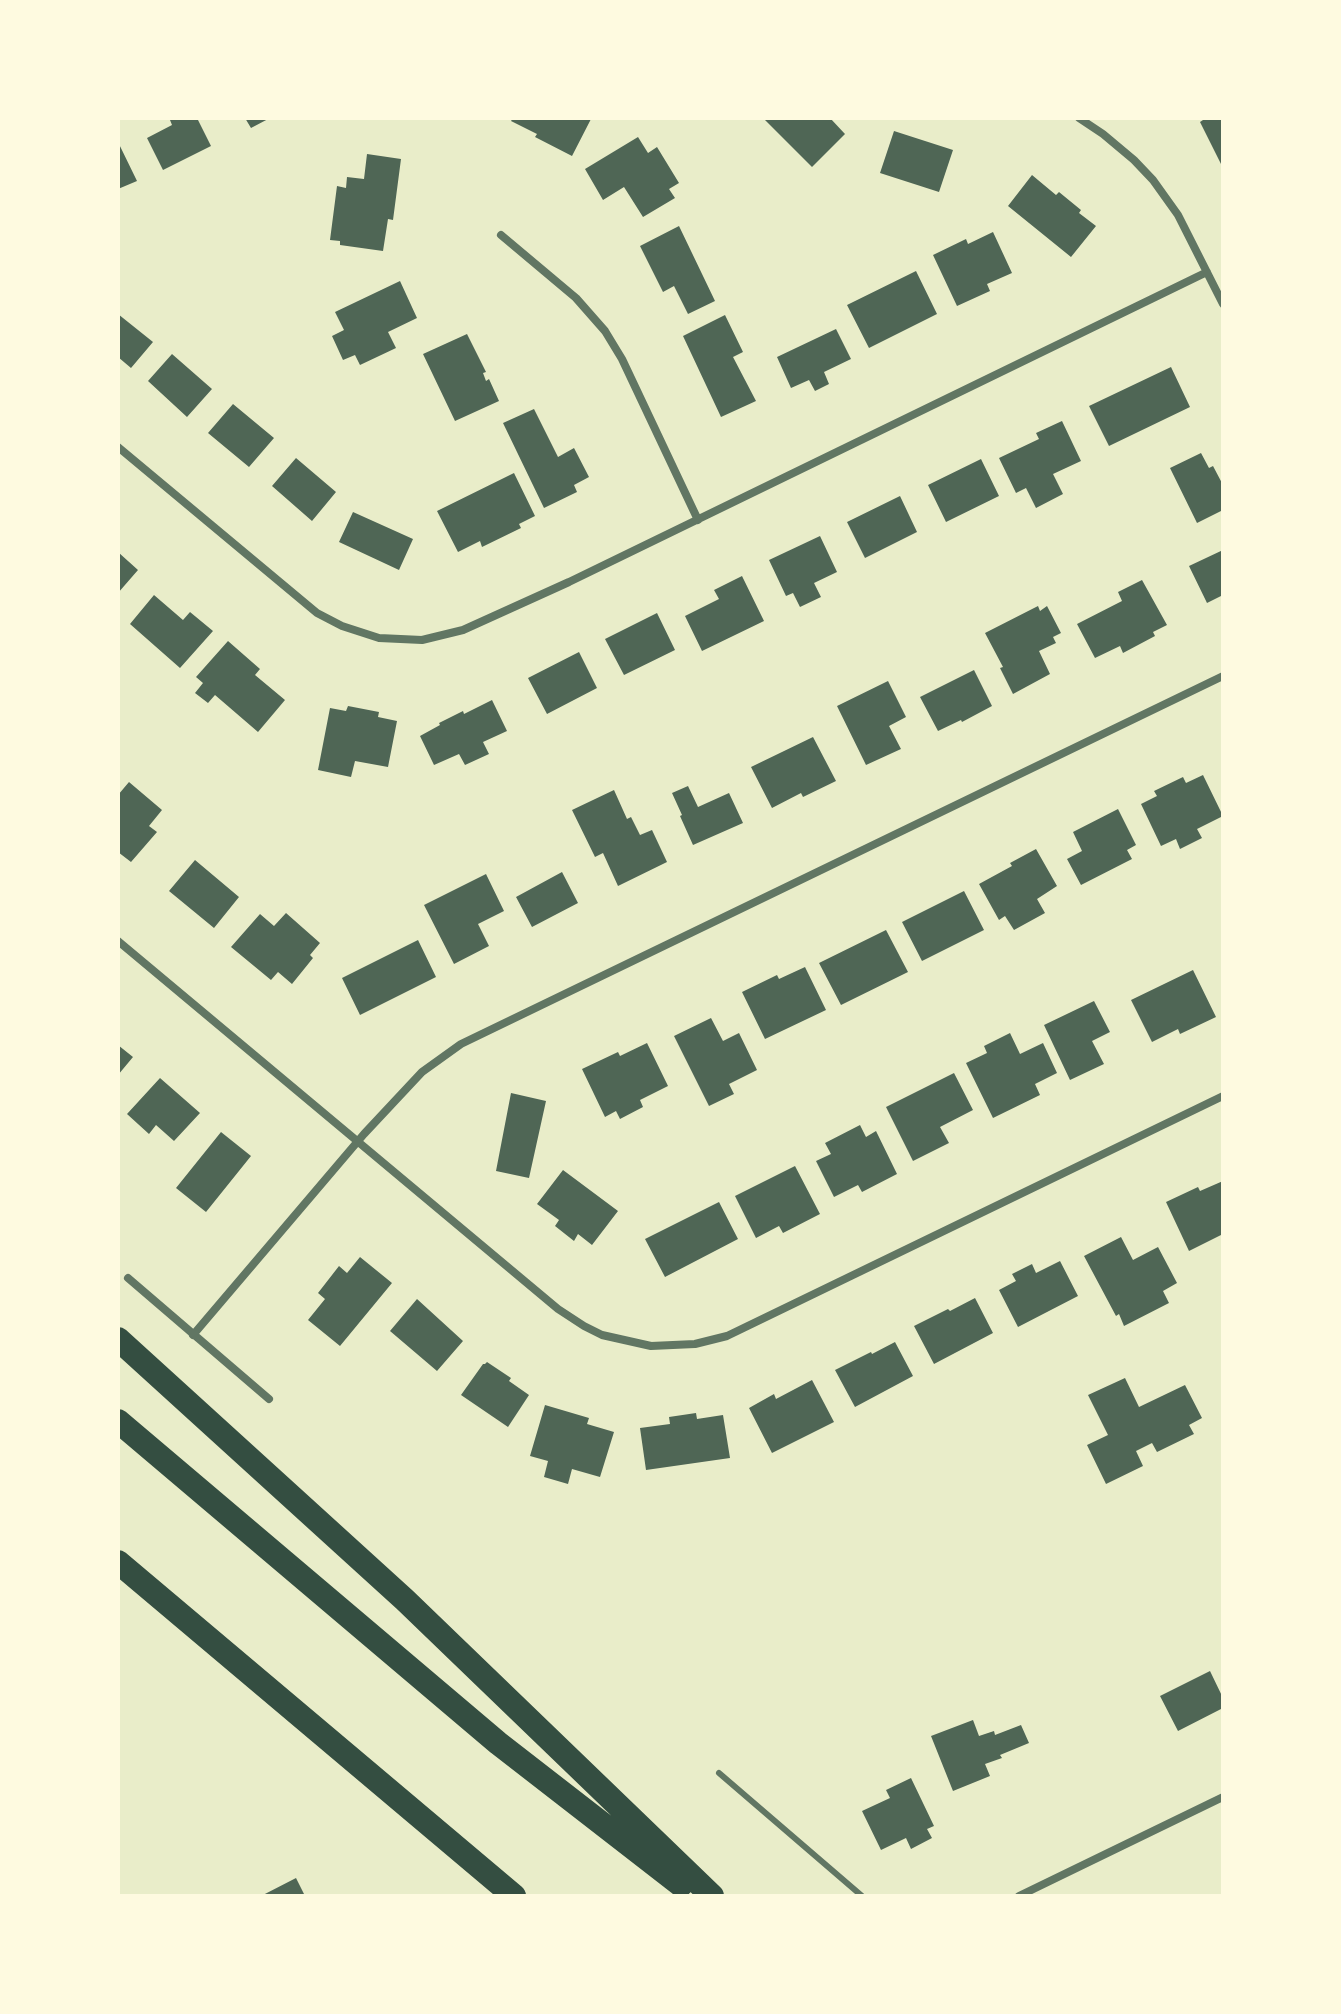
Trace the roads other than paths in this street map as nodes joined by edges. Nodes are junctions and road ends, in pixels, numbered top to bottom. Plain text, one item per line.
1 (1079, 118) edge
2 (501, 235) dead end
3 (1207, 272) junction
4 (1223, 304) edge
5 (118, 447) edge
6 (698, 520) junction
7 (1223, 676) edge
8 (118, 941) edge
9 (1223, 1096) edge
10 (358, 1141) junction
11 (128, 1278) dead end
12 (193, 1335) junction
13 (118, 1339) edge
14 (269, 1399) dead end
15 (118, 1421) edge
16 (118, 1562) edge
17 (719, 1773) dead end
18 (1223, 1797) edge
19 (514, 1896) edge
20 (696, 1896) edge
21 (712, 1896) edge
22 (862, 1896) edge
23 (1019, 1896) edge

1 - 3 street
2 - 6 street
3 - 4 street
3 - 6 street
5 - 6 street
7 - 10 street
8 - 10 street
9 - 10 street
10 - 12 street
11 - 12 street
12 - 14 street
13 - 21 highway
15 - 20 highway
16 - 19 highway
17 - 22 lane
18 - 23 street

